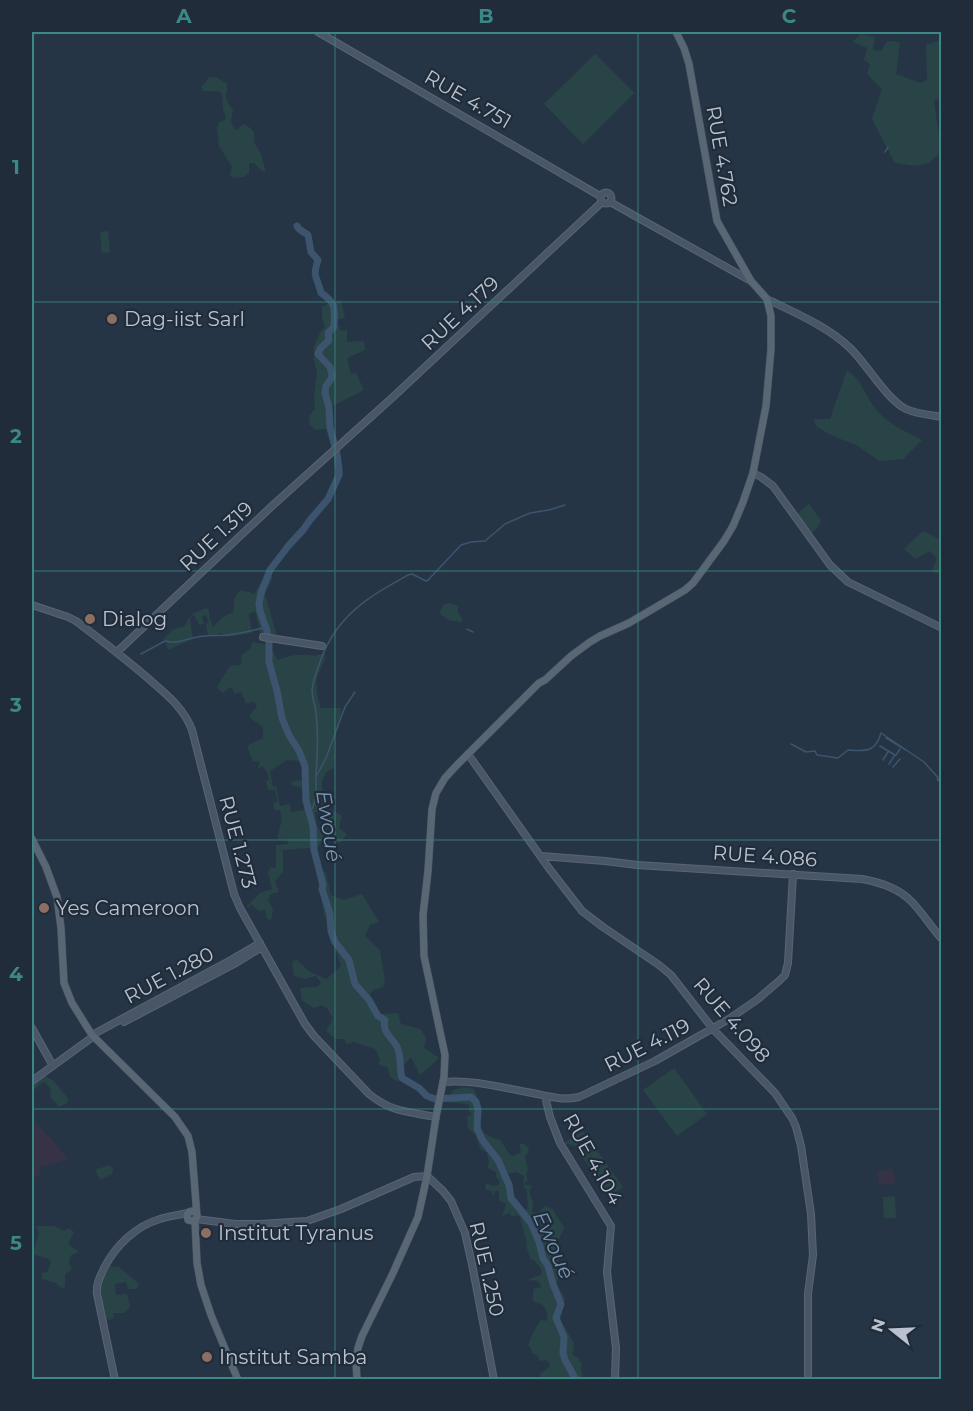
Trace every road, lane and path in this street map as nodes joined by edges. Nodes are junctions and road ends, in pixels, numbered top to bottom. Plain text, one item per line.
1 (318, 32) edge
2 (676, 32) edge
3 (601, 199) junction
4 (610, 202) junction
5 (751, 281) junction
6 (767, 299) junction
7 (942, 417) edge
8 (339, 445) joint
9 (753, 473) junction
10 (32, 605) edge
11 (942, 628) edge
12 (263, 637) dead end
13 (322, 646) dead end
14 (117, 652) junction
15 (468, 754) junction
16 (32, 840) edge
17 (541, 856) junction
18 (563, 859) junction
19 (548, 867) junction
20 (793, 874) junction
21 (942, 939) edge
22 (261, 945) junction
23 (32, 1028) edge
24 (713, 1029) junction
25 (94, 1036) junction
26 (53, 1066) junction
27 (33, 1078) edge
28 (443, 1082) junction
29 (545, 1096) junction
30 (436, 1116) junction
31 (427, 1176) junction
32 (192, 1217) junction
33 (115, 1380) edge
34 (238, 1380) edge
35 (357, 1380) edge
36 (494, 1380) edge
37 (615, 1380) edge
38 (808, 1380) edge

1 - 3 street, RUE 4.751
2 - 5 main road, RUE 4.762
3 - 4 street
3 - 4 street
3 - 8 street, RUE 4.179
4 - 5 street
5 - 6 main road, RUE 4.762
6 - 7 street
6 - 9 main road
8 - 14 street, RUE 1.319
9 - 11 street
9 - 15 main road
10 - 14 street, RUE 1.273
12 - 13 street
14 - 22 street, RUE 1.273
15 - 17 street, RUE 4.098
15 - 28 main road
16 - 25 main road
17 - 18 street, RUE 4.086
17 - 19 street, RUE 4.098
18 - 19 street
18 - 20 street, RUE 4.086
19 - 24 street, RUE 4.098
20 - 21 street, RUE 4.086
20 - 24 street, RUE 4.119
22 - 25 street, RUE 1.280
22 - 30 street, RUE 1.273
23 - 26 street
24 - 29 street, RUE 4.119
24 - 38 street, RUE 4.098
25 - 26 street, RUE 1.280
25 - 32 main road
26 - 27 street, RUE 1.280
28 - 29 street, RUE 4.119
28 - 30 main road
29 - 37 street, RUE 4.104
30 - 31 main road
31 - 32 street
31 - 35 main road
31 - 36 street, RUE 1.250
32 - 33 street
32 - 34 main road

